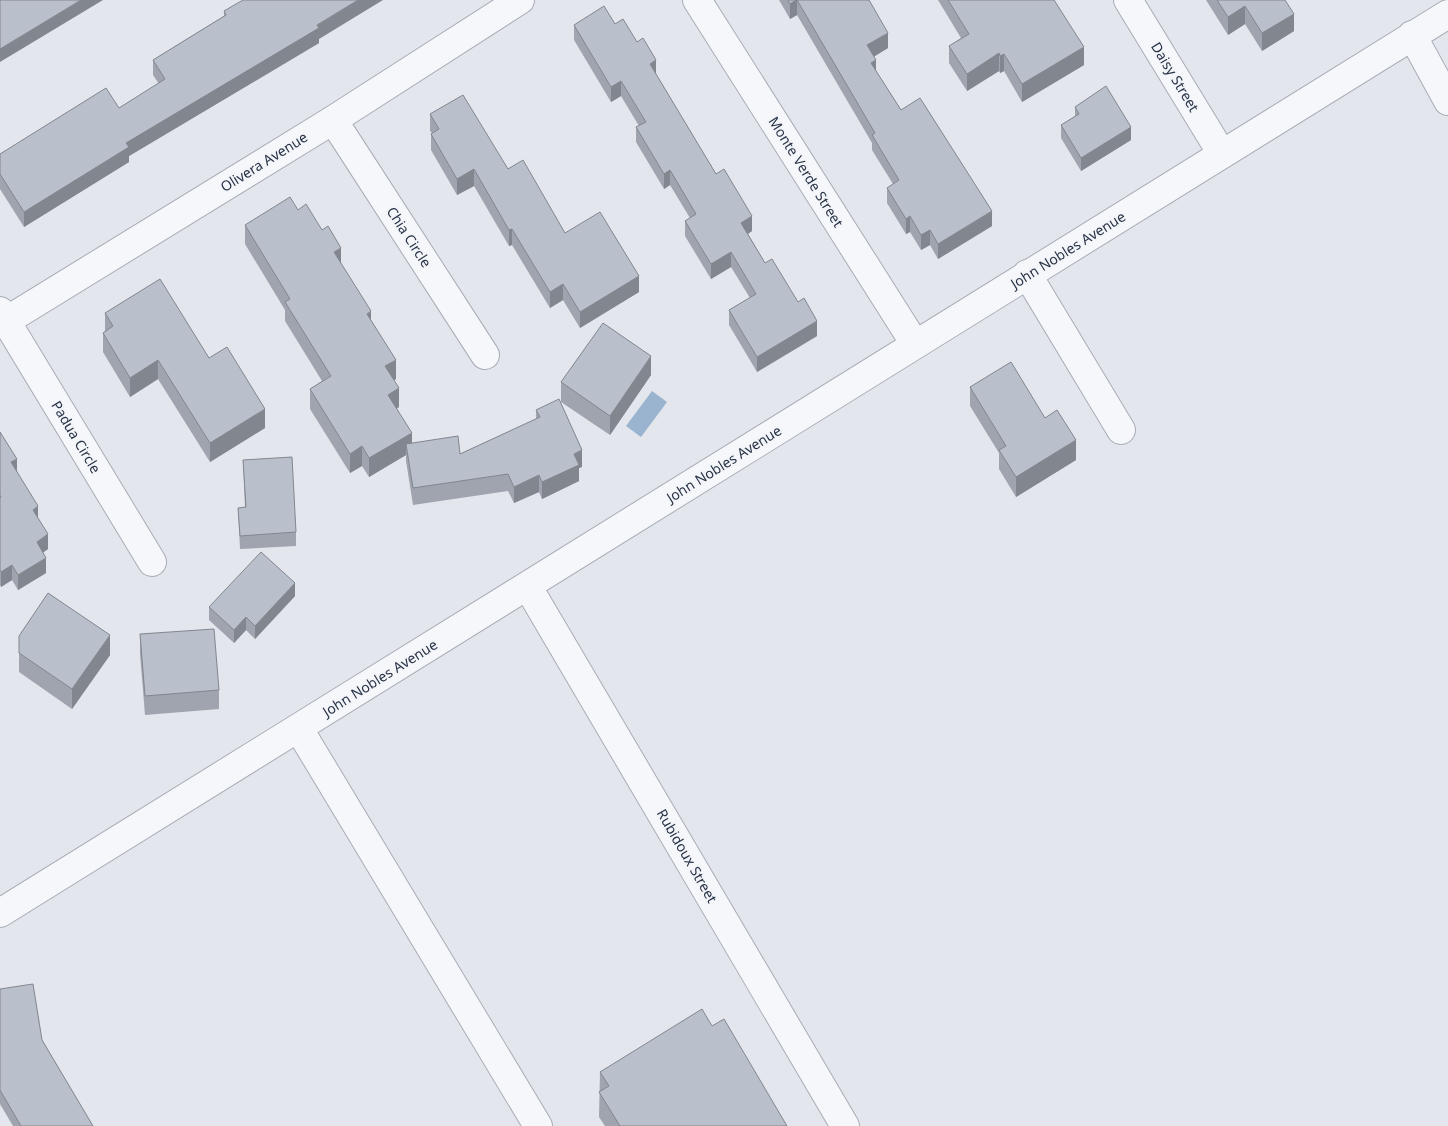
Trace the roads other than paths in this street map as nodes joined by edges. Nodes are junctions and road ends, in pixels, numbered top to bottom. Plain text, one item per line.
1 (520, 0) edge
2 (696, 0) edge
3 (1128, 0) edge
4 (1448, 14) edge
5 (1412, 35) junction
6 (1448, 101) edge
7 (333, 120) junction
8 (1222, 154) junction
9 (1027, 274) junction
10 (3, 316) edge
11 (915, 344) junction
12 (485, 355) dead end
13 (1121, 430) dead end
14 (152, 562) dead end
15 (528, 587) junction
16 (299, 729) junction
17 (0, 913) edge
18 (538, 1126) edge
19 (845, 1126) edge

1 - 7 street, Olivera Avenue
2 - 11 street, Monte Verde Street
3 - 8 street, Daisy Street
4 - 5 street, John Nobles Avenue
5 - 6 street
5 - 8 street, John Nobles Avenue
7 - 10 street, Olivera Avenue
7 - 12 street, Chia Circle
8 - 9 street, John Nobles Avenue
9 - 11 street, John Nobles Avenue
9 - 13 street
10 - 14 street, Padua Circle
11 - 15 street, John Nobles Avenue
15 - 16 street, John Nobles Avenue
15 - 19 street, Rubidoux Street
16 - 17 street, John Nobles Avenue
16 - 18 street

